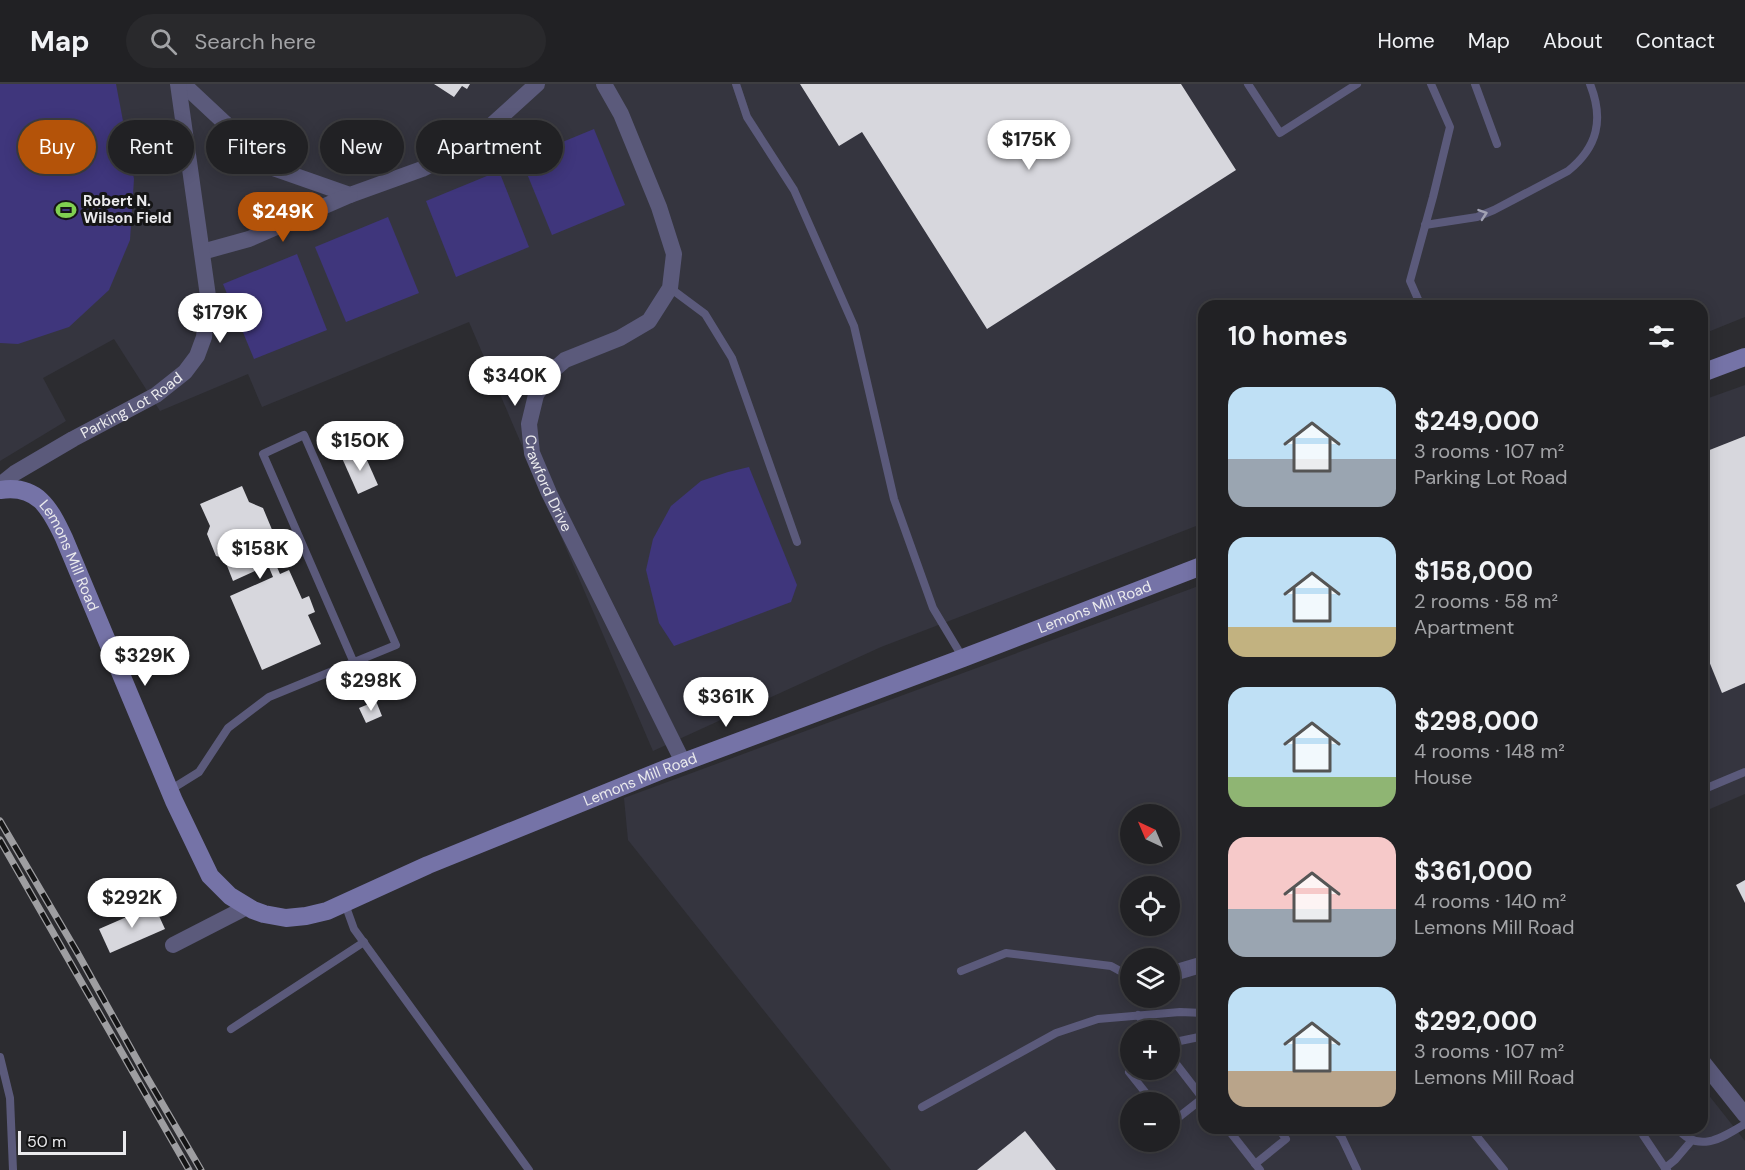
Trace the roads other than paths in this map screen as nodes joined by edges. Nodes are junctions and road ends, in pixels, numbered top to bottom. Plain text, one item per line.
1 (178, 84) edge
2 (183, 84) edge
3 (537, 84) edge
4 (604, 84) edge
5 (736, 84) edge
6 (1248, 84) edge
7 (1357, 84) edge
8 (1431, 84) edge
9 (1475, 84) edge
10 (1590, 84) edge
11 (1497, 144) dead end
12 (350, 195) junction
13 (1425, 225) junction
14 (202, 252) junction
15 (670, 288) junction
16 (1418, 300) edge
17 (1745, 357) edge
18 (1708, 371) edge
19 (0, 485) edge
20 (0, 490) edge
21 (797, 542) dead end
22 (1198, 567) edge
23 (963, 658) junction
24 (354, 663) junction
25 (683, 762) junction
26 (1745, 772) edge
27 (1708, 787) edge
28 (169, 790) junction
29 (345, 903) junction
30 (247, 907) junction
31 (364, 942) junction
32 (173, 945) dead end
33 (1198, 966) edge
34 (1120, 970) edge
35 (961, 971) dead end
36 (1180, 971) edge
37 (1198, 1013) edge
38 (1138, 1015) junction
39 (1142, 1020) edge
40 (231, 1029) dead end
41 (1198, 1037) edge
42 (1180, 1041) edge
43 (0, 1057) edge
44 (1180, 1069) edge
45 (1708, 1069) edge
46 (1135, 1080) edge
47 (1198, 1091) edge
48 (1145, 1092) edge
49 (1198, 1103) edge
50 (922, 1107) dead end
51 (1745, 1115) edge
52 (1180, 1117) edge
53 (1745, 1124) edge
54 (1232, 1134) edge
55 (1282, 1134) edge
56 (1339, 1134) edge
57 (1475, 1134) edge
58 (1643, 1134) edge
59 (1682, 1134) edge
60 (1692, 1140) junction
61 (1257, 1167) edge
62 (1666, 1169) edge
63 (13, 1170) edge
64 (529, 1170) edge
65 (1357, 1170) edge
66 (1504, 1170) edge

1 - 14 street, Parking Lot Road
2 - 12 street
3 - 12 street
4 - 15 street, Crawford Drive
5 - 23 lane
6 - 7 lane
8 - 13 lane
9 - 11 lane
13 -> 10 lane
12 - 14 street
13 - 16 lane
14 - 19 street, Parking Lot Road
15 - 21 lane
15 - 25 street, Crawford Drive
17 - 18 street
20 - 28 street, Lemons Mill Road
22 - 23 street, Lemons Mill Road
23 - 25 street, Lemons Mill Road
24 - 24 lane
24 - 28 lane
25 - 29 street, Lemons Mill Road
26 - 27 lane
28 - 30 street, Lemons Mill Road
29 - 30 street, Lemons Mill Road
29 - 31 lane
30 - 32 street
31 - 40 lane
31 - 64 lane
33 - 36 street
34 - 35 lane
37 - 38 lane
38 - 39 lane
38 - 50 lane
41 - 42 lane
43 - 63 lane
44 - 47 lane
45 - 51 street
46 - 48 lane
49 - 52 lane
53 - 60 lane
54 - 61 lane
55 - 61 lane
56 - 65 lane
57 - 66 lane
58 - 62 lane
59 - 60 lane
60 - 62 lane

